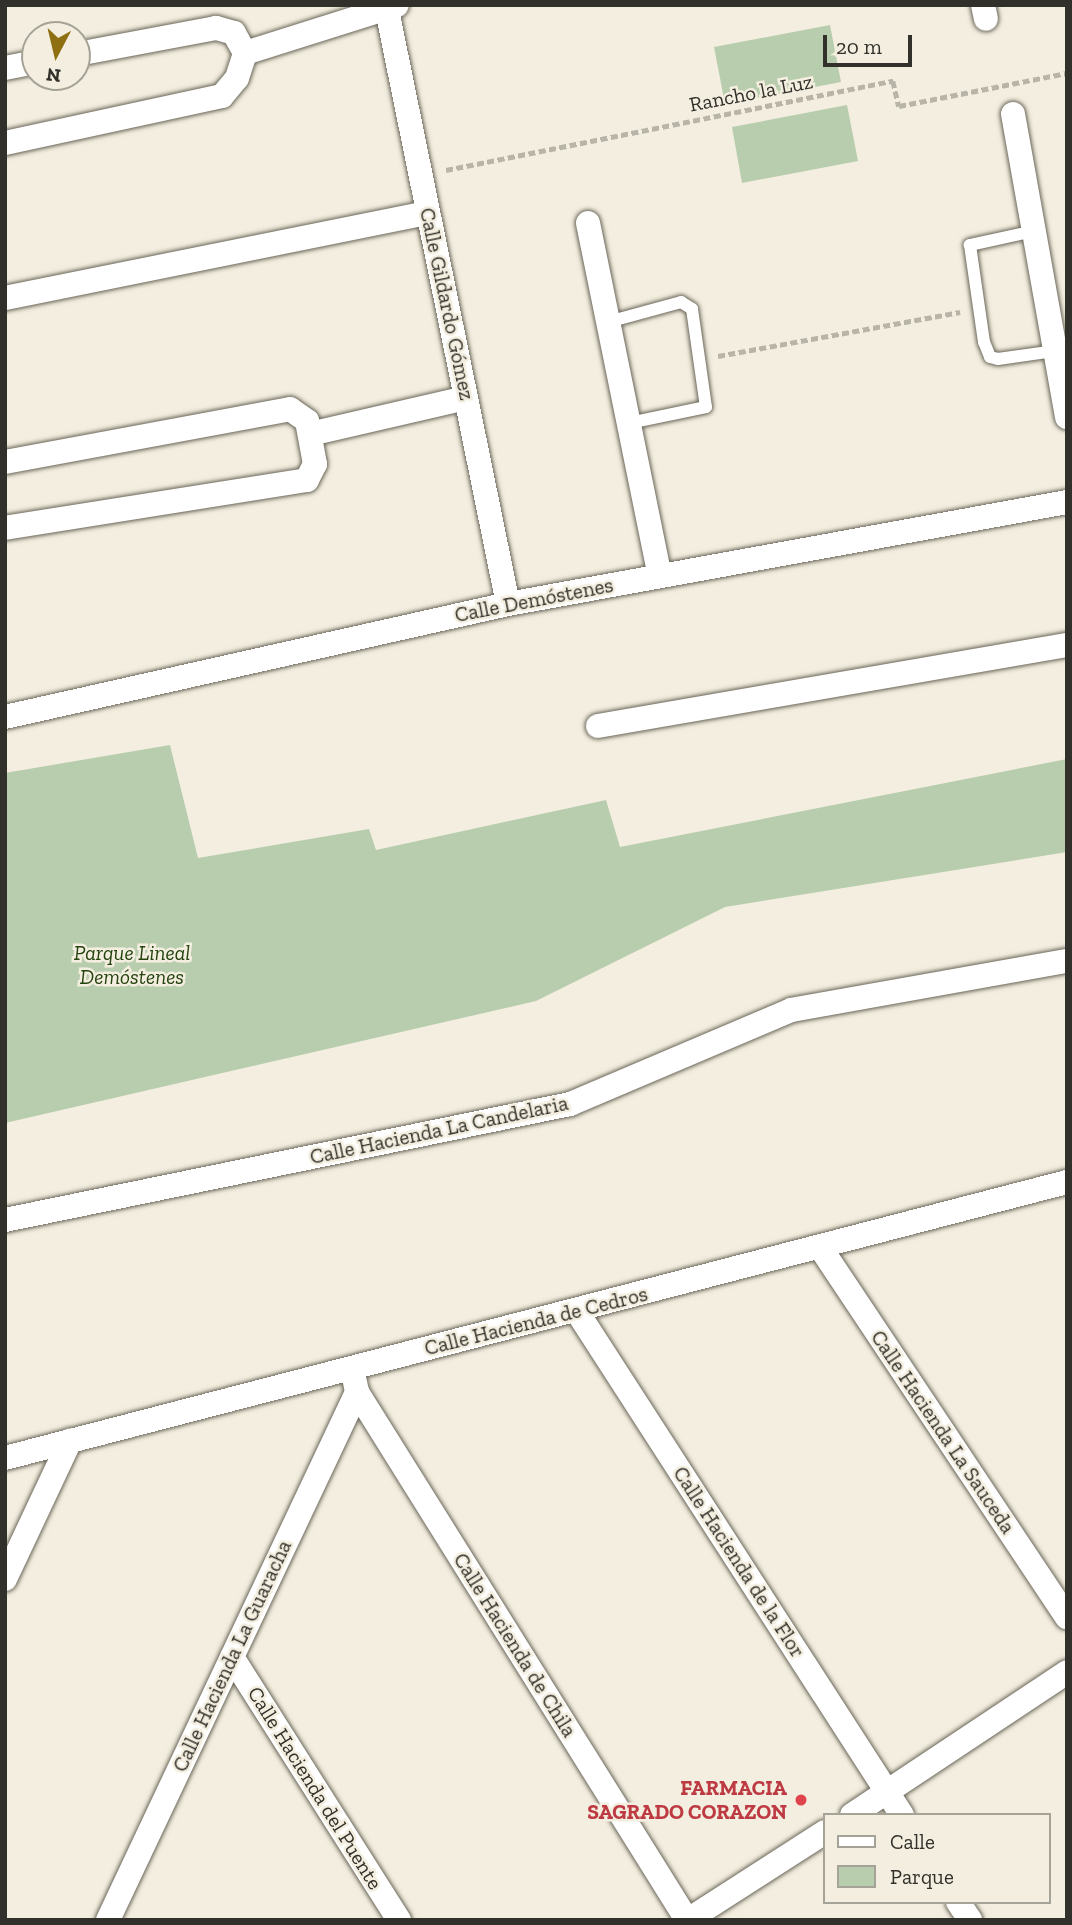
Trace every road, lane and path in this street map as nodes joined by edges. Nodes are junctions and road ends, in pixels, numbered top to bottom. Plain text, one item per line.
1 (390, 7) edge
2 (91, 51) edge
3 (245, 53) junction
4 (1067, 73) edge
5 (1013, 114) dead end
6 (5, 143) edge
7 (420, 175) junction
8 (428, 213) junction
9 (588, 223) dead end
10 (1034, 231) junction
11 (5, 298) edge
12 (978, 308) junction
13 (608, 322) junction
14 (1055, 351) junction
15 (700, 359) junction
16 (466, 398) junction
17 (1067, 417) edge
18 (629, 423) junction
19 (310, 434) junction
20 (5, 461) edge
21 (1067, 502) edge
22 (5, 528) edge
23 (660, 576) junction
24 (508, 604) junction
25 (1067, 645) edge
26 (5, 717) edge
27 (598, 726) dead end
28 (1067, 961) edge
29 (1065, 1185) edge
30 (5, 1220) edge
31 (820, 1247) junction
32 (576, 1310) junction
33 (354, 1380) junction
34 (70, 1441) junction
35 (5, 1458) edge
36 (5, 1579) edge
37 (1067, 1617) edge
38 (232, 1657) junction
39 (1067, 1672) edge
40 (887, 1792) junction
41 (855, 1813) edge
42 (901, 1813) edge
43 (824, 1833) edge
44 (959, 1904) edge
45 (108, 1920) edge
46 (399, 1920) edge
47 (687, 1920) edge
48 (970, 1920) edge

1 - 3 street
1 - 7 street, Calle Gildardo Gómez
2 - 3 street
3 - 6 street
4 - 7 path, Rancho la Luz
5 - 10 street
7 - 8 street, Calle Gildardo Gómez
8 - 11 street
8 - 16 street, Calle Gildardo Gómez
9 - 13 street
10 - 12 lane
10 - 14 street
12 - 14 lane
12 - 15 path
13 - 15 lane
13 - 18 street
14 - 17 street
15 - 18 lane
16 - 19 street
16 - 24 street, Calle Gildardo Gómez
18 - 23 street
19 - 20 street
19 - 22 street
21 - 23 street, Calle Demóstenes
23 - 24 street, Calle Demóstenes
24 - 26 street, Calle Demóstenes
25 - 27 street
28 - 30 street, Calle Hacienda La Candelaria
29 - 31 street, Calle Hacienda de Cedros
31 - 32 street, Calle Hacienda de Cedros
31 - 37 street, Calle Hacienda La Sauceda
32 - 33 street, Calle Hacienda de Cedros
32 - 40 street, Calle Hacienda de la Flor
33 - 34 street, Calle Hacienda de Cedros
33 - 38 street, Calle Hacienda La Guaracha
33 - 47 street, Calle Hacienda de Chila
34 - 35 street, Calle Hacienda de Cedros
34 - 36 street
38 - 45 street, Calle Hacienda La Guaracha
38 - 46 street, Calle Hacienda del Puente
39 - 40 street
40 - 41 street
40 - 42 street, Calle Hacienda de la Flor
43 - 47 street
44 - 48 street

